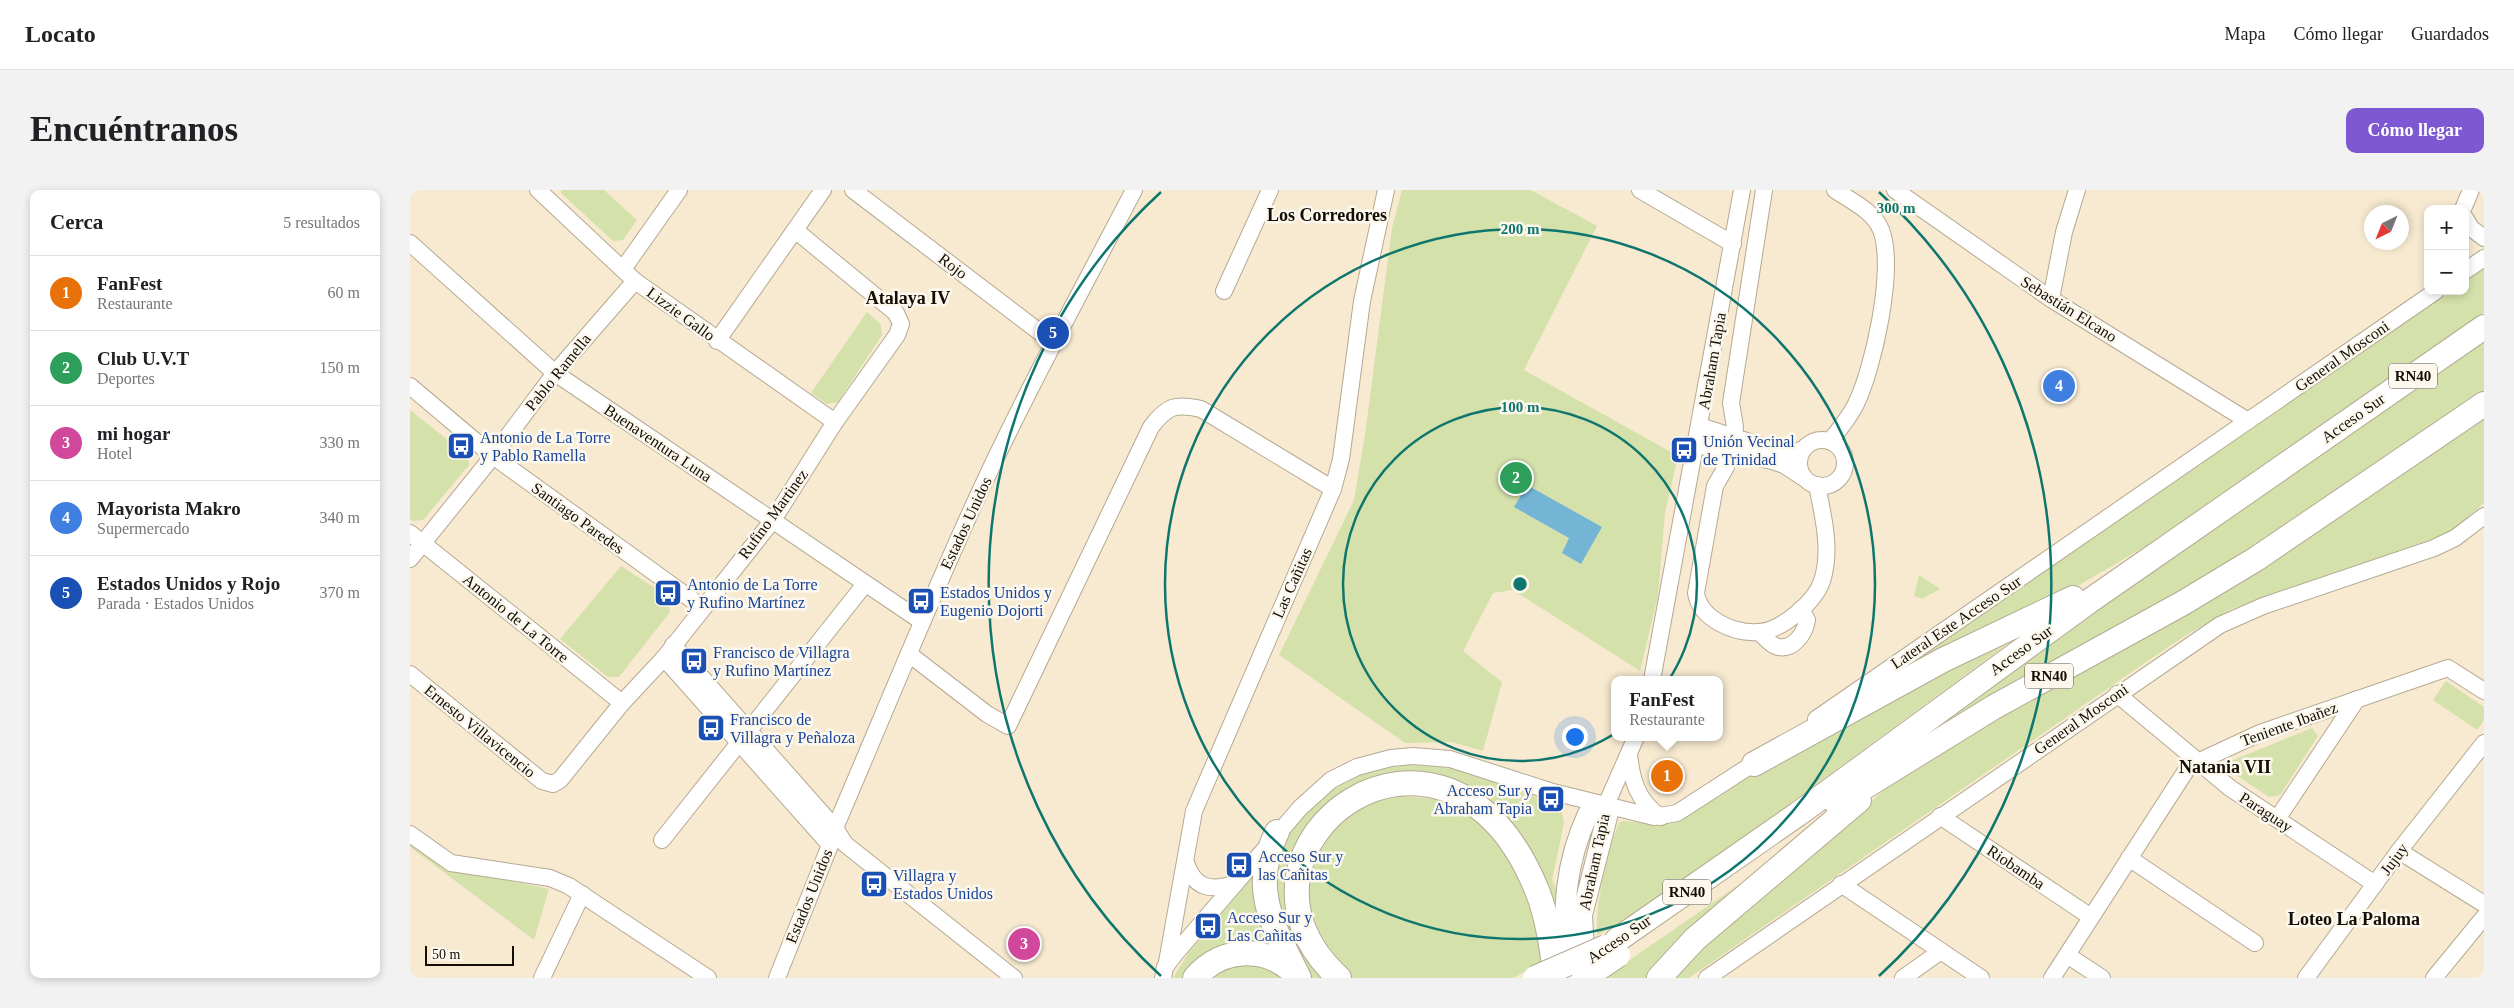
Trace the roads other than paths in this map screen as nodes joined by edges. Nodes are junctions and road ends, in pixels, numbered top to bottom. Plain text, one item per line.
1 (540, 190) edge
2 (679, 190) edge
3 (823, 190) edge
4 (852, 190) edge
5 (1134, 190) edge
6 (1270, 190) edge
7 (1386, 190) edge
8 (1640, 190) edge
9 (1742, 190) edge
10 (1764, 190) edge
11 (1836, 190) edge
12 (1894, 190) edge
13 (2078, 190) edge
14 (2471, 190) edge
15 (2465, 205) edge
16 (2469, 225) edge
17 (795, 230) junction
18 (2484, 238) edge
19 (410, 244) edge
20 (1733, 244) junction
21 (2484, 258) edge
22 (2469, 268) edge
23 (622, 269) junction
24 (635, 280) junction
25 (1224, 290) dead end
26 (2429, 295) edge
27 (2051, 299) junction
28 (2484, 327) edge
29 (718, 341) junction
30 (1054, 343) junction
31 (555, 373) junction
32 (410, 386) edge
33 (2484, 404) edge
34 (2248, 421) junction
35 (835, 422) junction
36 (1700, 426) junction
37 (1830, 441) junction
38 (1732, 444) junction
39 (1696, 445) junction
40 (1803, 449) junction
41 (493, 456) junction
42 (1811, 482) junction
43 (1333, 489) junction
44 (773, 520) junction
45 (2480, 526) edge
46 (410, 533) edge
47 (423, 543) junction
48 (2148, 559) junction
49 (410, 560) edge
50 (865, 584) junction
51 (702, 607) junction
52 (1801, 609) junction
53 (921, 621) junction
54 (1759, 632) junction
55 (668, 651) junction
56 (909, 654) junction
57 (410, 674) edge
58 (1653, 676) edge
59 (2484, 691) edge
60 (2117, 694) junction
61 (2357, 699) junction
62 (622, 703) junction
63 (743, 736) junction
64 (1635, 741) edge
65 (2484, 743) edge
66 (1630, 755) junction
67 (1914, 756) junction
68 (2198, 762) junction
69 (1754, 764) junction
70 (553, 784) joint
71 (1573, 796) junction
72 (1606, 805) junction
73 (1588, 814) junction
74 (1940, 816) junction
75 (1661, 817) junction
76 (2277, 819) junction
77 (835, 828) junction
78 (1277, 832) junction
79 (410, 834) edge
80 (662, 840) dead end
81 (838, 844) junction
82 (2399, 851) junction
83 (2129, 858) junction
84 (1186, 863) junction
85 (1235, 884) junction
86 (1841, 884) junction
87 (2375, 884) junction
88 (582, 894) junction
89 (2484, 904) edge
90 (1582, 915) junction
91 (2091, 917) junction
92 (2484, 917) edge
93 (2254, 943) dead end
94 (1614, 947) junction
95 (1941, 951) junction
96 (2067, 954) junction
97 (1164, 972) edge
98 (542, 978) edge
99 (708, 978) edge
100 (777, 978) edge
101 (1014, 978) edge
102 (1195, 978) edge
103 (1299, 978) edge
104 (1339, 978) edge
105 (1535, 978) edge
106 (1556, 978) edge
107 (1563, 978) edge
108 (1585, 978) edge
109 (1659, 978) edge
110 (1707, 978) edge
111 (1903, 978) edge
112 (1981, 978) edge
113 (2052, 978) edge
114 (2102, 978) edge
115 (2306, 978) edge
116 (2434, 978) edge

1 - 23 street, Lizzie Gallo
2 - 23 street
3 - 17 street
4 - 30 street, Rojo
5 - 30 street, Estados Unidos
6 - 25 street
7 - 43 street, Las Cañitas
8 - 20 street
9 - 20 street, Abraham Tapia
10 - 38 street
11 - 37 street
12 - 27 street, Sebastián Elcano
13 - 27 street
14 - 15 street
16 - 18 street
17 - 29 street
17 - 35 street, Rufino Martinez
19 - 31 street, Buenaventura Luna
20 - 36 street, Abraham Tapia
21 - 22 street
23 - 24 street, Lizzie Gallo
24 - 29 street, Lizzie Gallo
24 - 31 street, Pablo Ramella
26 - 34 street, General Mosconi
27 - 34 street, Sebastián Elcano
28 - 48 highway, Acceso Sur / RN40
29 - 35 street, Lizzie Gallo
30 - 53 street, Estados Unidos
31 - 41 street, Pablo Ramella
31 - 44 street, Buenaventura Luna
32 - 41 street, Santiago Paredes
33 - 67 highway, Acceso Sur / RN40
34 - 69 street, Lateral Este Acceso Sur
35 - 44 street, Rufino Martinez
36 - 38 street
36 - 39 street, Abraham Tapia
37 - 40 street
37 - 42 street
38 - 39 street
38 - 40 street
38 - 42 street
38 - 54 street
39 - 58 street, Abraham Tapia
40 - 42 street
41 - 47 street, Pablo Ramella
41 - 51 street, Santiago Paredes
42 - 52 street
43 - 56 street
43 - 84 street, Las Cañitas
44 - 50 street, Buenaventura Luna
44 - 51 street, Rufino Martinez
45 - 60 street, General Mosconi
46 - 47 street, Antonio de La Torre
47 - 49 street, Pablo Ramella
47 - 62 street, Antonio de La Torre
48 - 69 highway
48 - 94 highway, Acceso Sur / RN40
50 - 53 street, Buenaventura Luna
50 - 63 street
51 - 55 street, Rufino Martinez
52 - 54 street
52 - 54 street
53 - 56 street, Estados Unidos
55 - 62 street, Rufino Martinez
55 - 63 street
56 - 77 street, Estados Unidos
57 - 70 street, Ernesto Villavicencio
59 - 61 street, Teniente Ibañez
60 - 68 street, Paraguay
60 - 74 street, General Mosconi
61 - 68 street, Teniente Ibañez
61 - 76 street
62 - 70 street, Rufino Martinez
63 - 77 street
63 - 80 street
63 - 81 street
64 - 66 street, Abraham Tapia
65 - 82 street, Jujuy
66 - 72 street, Abraham Tapia
66 - 75 street
67 - 94 highway, Acceso Sur / RN40
67 - 109 highway
68 - 76 street, Paraguay
68 - 83 street, Teniente Ibañez
69 - 75 street, Lateral Este Acceso Sur
71 - 72 street, Lateral Este Acceso Sur
71 - 73 street
71 - 78 street, Lateral Este Acceso Sur
72 - 73 main road, Abraham Tapia
72 - 75 street, Lateral Este Acceso Sur
72 - 90 main road, Abraham Tapia
73 - 90 main road
73 - 107 main road, Abraham Tapia
74 - 86 street, General Mosconi
74 - 91 street, Riobamba
76 - 87 street, Paraguay
77 - 81 street, Estados Unidos
78 - 85 street, Lateral Este Acceso Sur
78 - 103 highway
79 - 88 street
81 - 100 street, Estados Unidos
81 - 101 street
82 - 87 street, Jujuy
82 - 89 street
83 - 91 street, Teniente Ibañez
83 - 93 street
84 - 85 street
84 - 97 street, Las Cañitas
85 - 97 street, Lateral Este Acceso Sur
86 - 95 street
86 - 110 street, General Mosconi
87 - 115 street, Jujuy
88 - 98 street
88 - 99 street
90 - 108 main road, Abraham Tapia
91 - 96 street, Teniente Ibañez
92 - 116 street
94 - 105 highway, bridge
94 - 107 highway, Acceso Sur / RN40, bridge
94 - 108 highway, Acceso Sur / RN40, bridge
95 - 111 street
95 - 112 street
96 - 113 street, Teniente Ibañez
96 - 114 street
102 - 103 highway
104 - 106 highway

